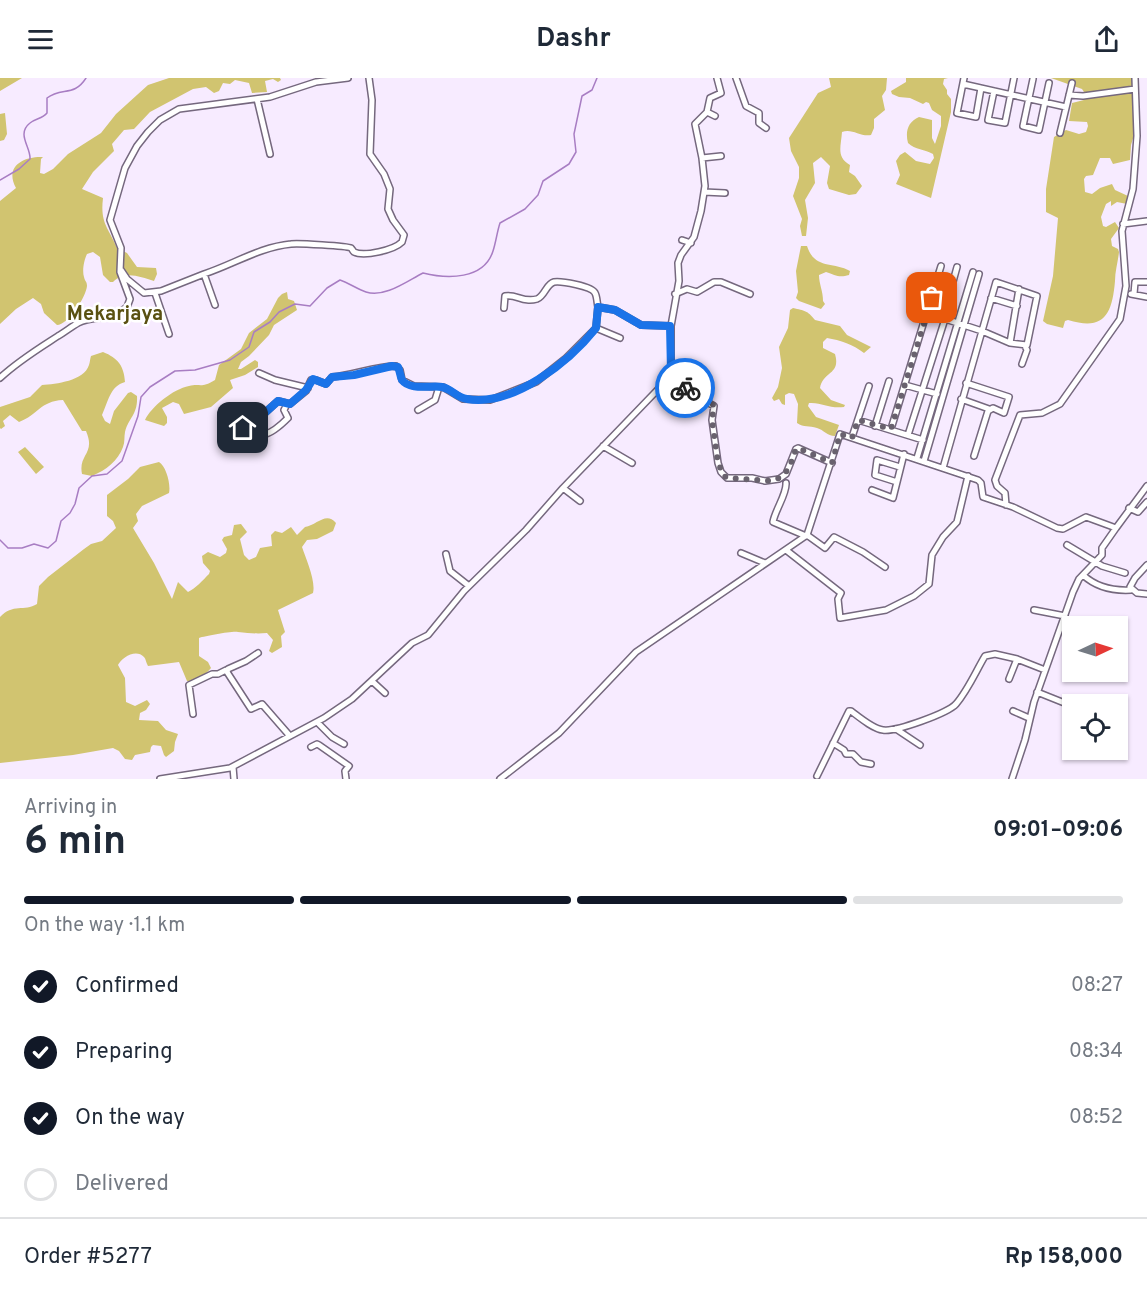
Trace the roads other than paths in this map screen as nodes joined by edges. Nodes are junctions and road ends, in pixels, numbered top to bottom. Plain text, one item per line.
1 (348, 78) edge
2 (369, 78) edge
3 (717, 78) edge
4 (736, 78) edge
5 (1014, 78) edge
6 (1135, 78) edge
7 (1033, 79) edge
8 (963, 81) edge
9 (1072, 83) dead end
10 (1049, 84) dead end
11 (981, 88) junction
12 (1135, 89) junction
13 (994, 91) junction
14 (1010, 95) junction
15 (1069, 95) junction
16 (257, 99) junction
17 (1029, 99) junction
18 (1045, 102) junction
19 (1066, 107) junction
20 (707, 112) junction
21 (715, 116) dead end
22 (766, 128) dead end
23 (1060, 133) dead end
24 (270, 154) dead end
25 (721, 156) dead end
26 (702, 158) junction
27 (704, 192) junction
28 (725, 193) dead end
29 (1147, 221) edge
30 (1123, 224) junction
31 (682, 240) dead end
32 (691, 243) junction
33 (941, 266) dead end
34 (957, 267) dead end
35 (120, 268) junction
36 (204, 274) junction
37 (1147, 282) edge
38 (1019, 289) junction
39 (155, 293) junction
40 (675, 294) junction
41 (750, 294) dead end
42 (1126, 294) junction
43 (1134, 294) junction
44 (1147, 297) edge
45 (991, 298) junction
46 (215, 305) dead end
47 (1017, 306) junction
48 (598, 307) junction
49 (504, 308) dead end
50 (927, 313) junction
51 (944, 318) junction
52 (958, 323) junction
53 (965, 325) junction
54 (670, 326) junction
55 (596, 328) junction
56 (982, 331) junction
57 (169, 334) dead end
58 (620, 338) dead end
59 (1010, 343) junction
60 (1025, 346) junction
61 (1022, 364) dead end
62 (259, 373) dead end
63 (0, 378) edge
64 (668, 379) junction
65 (889, 381) dead end
66 (966, 383) junction
67 (905, 385) junction
68 (869, 386) dead end
69 (439, 387) junction
70 (308, 388) junction
71 (922, 390) junction
72 (937, 394) junction
73 (961, 399) junction
74 (287, 404) junction
75 (418, 410) dead end
76 (989, 410) junction
77 (858, 420) junction
78 (227, 423) dead end
79 (875, 426) junction
80 (891, 429) junction
81 (246, 430) junction
82 (908, 435) junction
83 (852, 438) junction
84 (236, 439) dead end
85 (923, 440) junction
86 (603, 446) junction
87 (904, 454) junction
88 (974, 456) dead end
89 (917, 458) junction
90 (924, 461) junction
91 (832, 463) junction
92 (632, 464) dead end
93 (900, 467) junction
94 (943, 468) junction
95 (969, 476) junction
96 (897, 482) junction
97 (786, 483) dead end
98 (1147, 486) edge
99 (563, 488) junction
100 (872, 490) dead end
101 (580, 501) dead end
102 (1006, 505) junction
103 (1146, 505) edge
104 (1129, 508) junction
105 (1116, 528) junction
106 (807, 536) junction
107 (1067, 545) dead end
108 (786, 550) junction
109 (741, 553) dead end
110 (446, 554) dead end
111 (1096, 562) junction
112 (765, 563) junction
113 (1147, 565) edge
114 (885, 567) dead end
115 (1117, 568) dead end
116 (1125, 573) junction
117 (1083, 575) junction
118 (1135, 578) junction
119 (469, 586) junction
120 (1131, 590) junction
121 (1147, 594) edge
122 (1034, 610) dead end
123 (1065, 616) joint
124 (1062, 624) edge
125 (258, 653) dead end
126 (1017, 659) junction
127 (226, 670) junction
128 (1045, 670) junction
129 (1009, 679) dead end
130 (373, 682) junction
131 (1037, 692) junction
132 (384, 693) dead end
133 (1062, 702) edge
134 (1013, 711) dead end
135 (193, 714) dead end
136 (1029, 718) junction
137 (317, 722) junction
138 (896, 729) junction
139 (289, 735) junction
140 (833, 743) junction
141 (344, 744) dead end
142 (920, 745) dead end
143 (311, 747) dead end
144 (871, 764) dead end
145 (233, 767) junction
146 (817, 776) dead end
147 (160, 779) edge
148 (234, 779) edge
149 (346, 779) edge
150 (500, 779) edge
151 (1011, 779) edge

1 - 16 street
2 - 36 street
3 - 20 street
4 - 22 street
5 - 14 street
6 - 12 street
7 - 17 street
8 - 11 street
8 - 11 street
9 - 15 street
10 - 18 street
11 - 13 street
12 - 15 street
12 - 30 street
13 - 14 street
13 - 14 street
14 - 17 street
15 - 19 street
16 - 24 street
16 - 35 street
17 - 18 street
17 - 18 street
18 - 19 street
19 - 23 street
20 - 21 street
20 - 26 street
25 - 26 street
26 - 27 street
27 - 28 street
27 - 32 street
29 - 30 street
30 - 42 street
31 - 32 street
32 - 40 street
33 - 50 street
34 - 51 street
35 - 39 street
35 - 63 street
36 - 39 street
36 - 46 street
37 - 43 street
38 - 45 street
38 - 47 street
38 - 60 street
39 - 57 street
40 - 41 street
40 - 54 street
42 - 43 street
42 - 102 street
43 - 44 street
45 - 47 street
45 - 56 street
47 - 59 street
48 - 49 street
48 - 54 street
48 - 55 street
50 - 51 street
50 - 67 street
51 - 52 street
51 - 71 street
52 - 53 street
52 - 53 street
52 - 72 street
53 - 56 street
53 - 90 street
54 - 64 street
55 - 58 street
55 - 69 street
56 - 59 street
56 - 66 street
59 - 60 street
60 - 61 street
62 - 70 street
64 - 86 street
64 - 91 street
65 - 79 street
66 - 73 street
66 - 76 street
67 - 71 street
67 - 80 street
68 - 77 street
69 - 70 street
69 - 75 street
70 - 74 street
71 - 72 street
71 - 82 street
72 - 85 street
73 - 76 street
73 - 94 street
74 - 81 street
74 - 81 street
76 - 88 street
77 - 79 street
77 - 83 street
78 - 81 street
79 - 80 street
80 - 82 street
81 - 84 street
82 - 85 street
83 - 87 street
83 - 91 street
85 - 89 street
86 - 92 street
86 - 99 street
87 - 89 street
87 - 93 street
89 - 90 street
90 - 94 street
91 - 106 street
93 - 96 street
93 - 96 street
94 - 95 street
95 - 102 street
95 - 108 street
96 - 100 street
97 - 106 street
98 - 104 street
99 - 101 street
99 - 119 street
102 - 105 street
103 - 104 street
104 - 105 street
105 - 111 street
106 - 108 street
106 - 114 street
107 - 111 street
108 - 112 street
109 - 112 street
110 - 119 street
111 - 116 street
111 - 117 street
112 - 150 street
113 - 118 street
115 - 116 street
116 - 118 street
117 - 120 street
117 - 123 street
118 - 120 street
119 - 130 street
120 - 121 street
122 - 123 street
124 - 128 street
125 - 127 street
126 - 128 street
126 - 129 street
126 - 138 street
127 - 135 street
127 - 139 street
128 - 131 street
130 - 132 street
130 - 137 street
131 - 133 street
131 - 136 street
134 - 136 street
136 - 151 street
137 - 139 street
137 - 141 street
138 - 140 street
138 - 142 street
139 - 145 street
140 - 144 street
140 - 146 street
143 - 149 street
145 - 147 street
145 - 148 street

